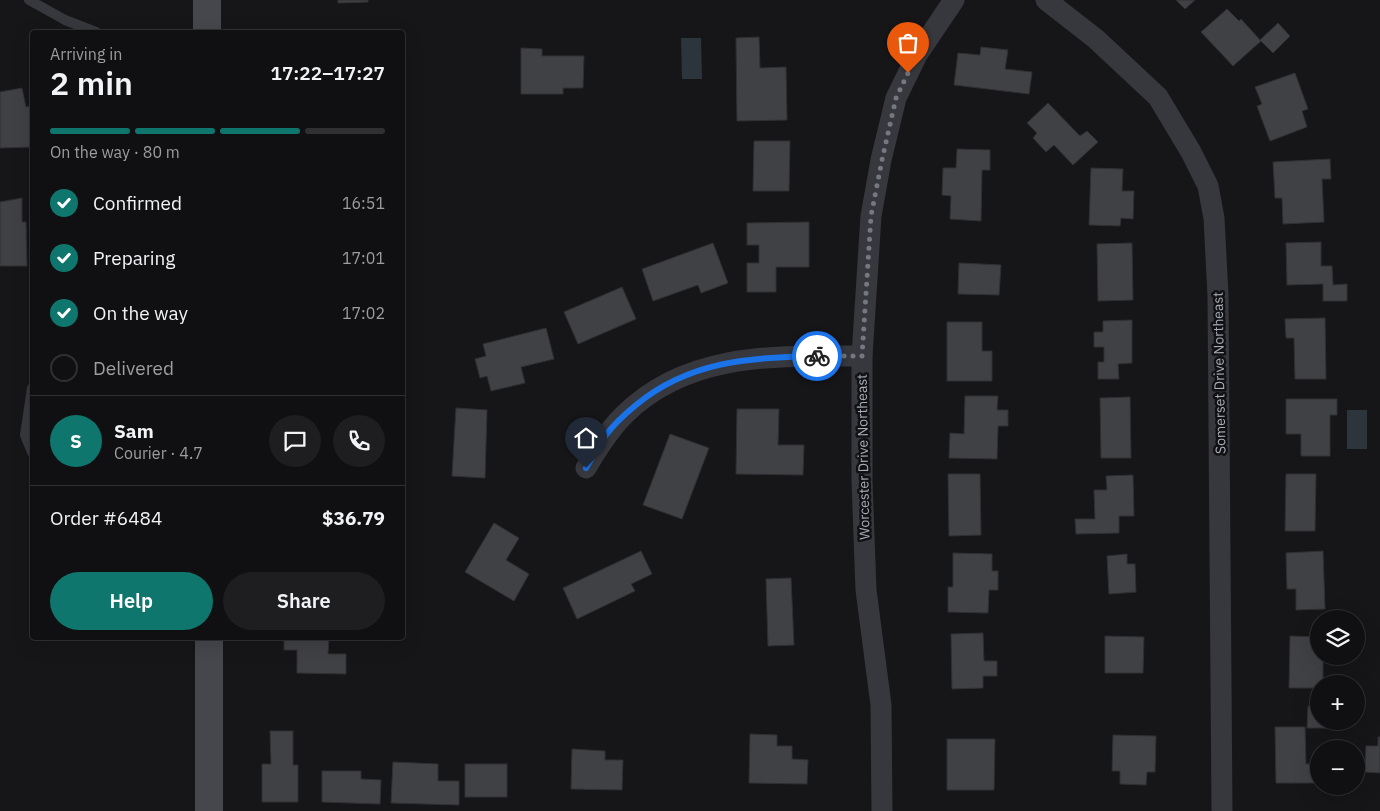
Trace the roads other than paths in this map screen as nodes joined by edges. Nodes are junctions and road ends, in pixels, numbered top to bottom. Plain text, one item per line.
1 (29, 0) edge
2 (207, 0) edge
3 (954, 0) edge
4 (1046, 0) edge
5 (91, 30) edge
6 (207, 30) edge
7 (862, 356) junction
8 (30, 401) edge
9 (30, 447) edge
10 (586, 468) dead end
11 (209, 640) edge
12 (209, 811) edge
13 (882, 811) edge
14 (1222, 811) edge

1 - 5 lane
2 - 6 street
3 - 7 street, Worcester Drive Northeast
4 - 14 street, Somerset Drive Northeast
7 - 10 street
7 - 13 street, Worcester Drive Northeast
8 - 9 lane
11 - 12 street

